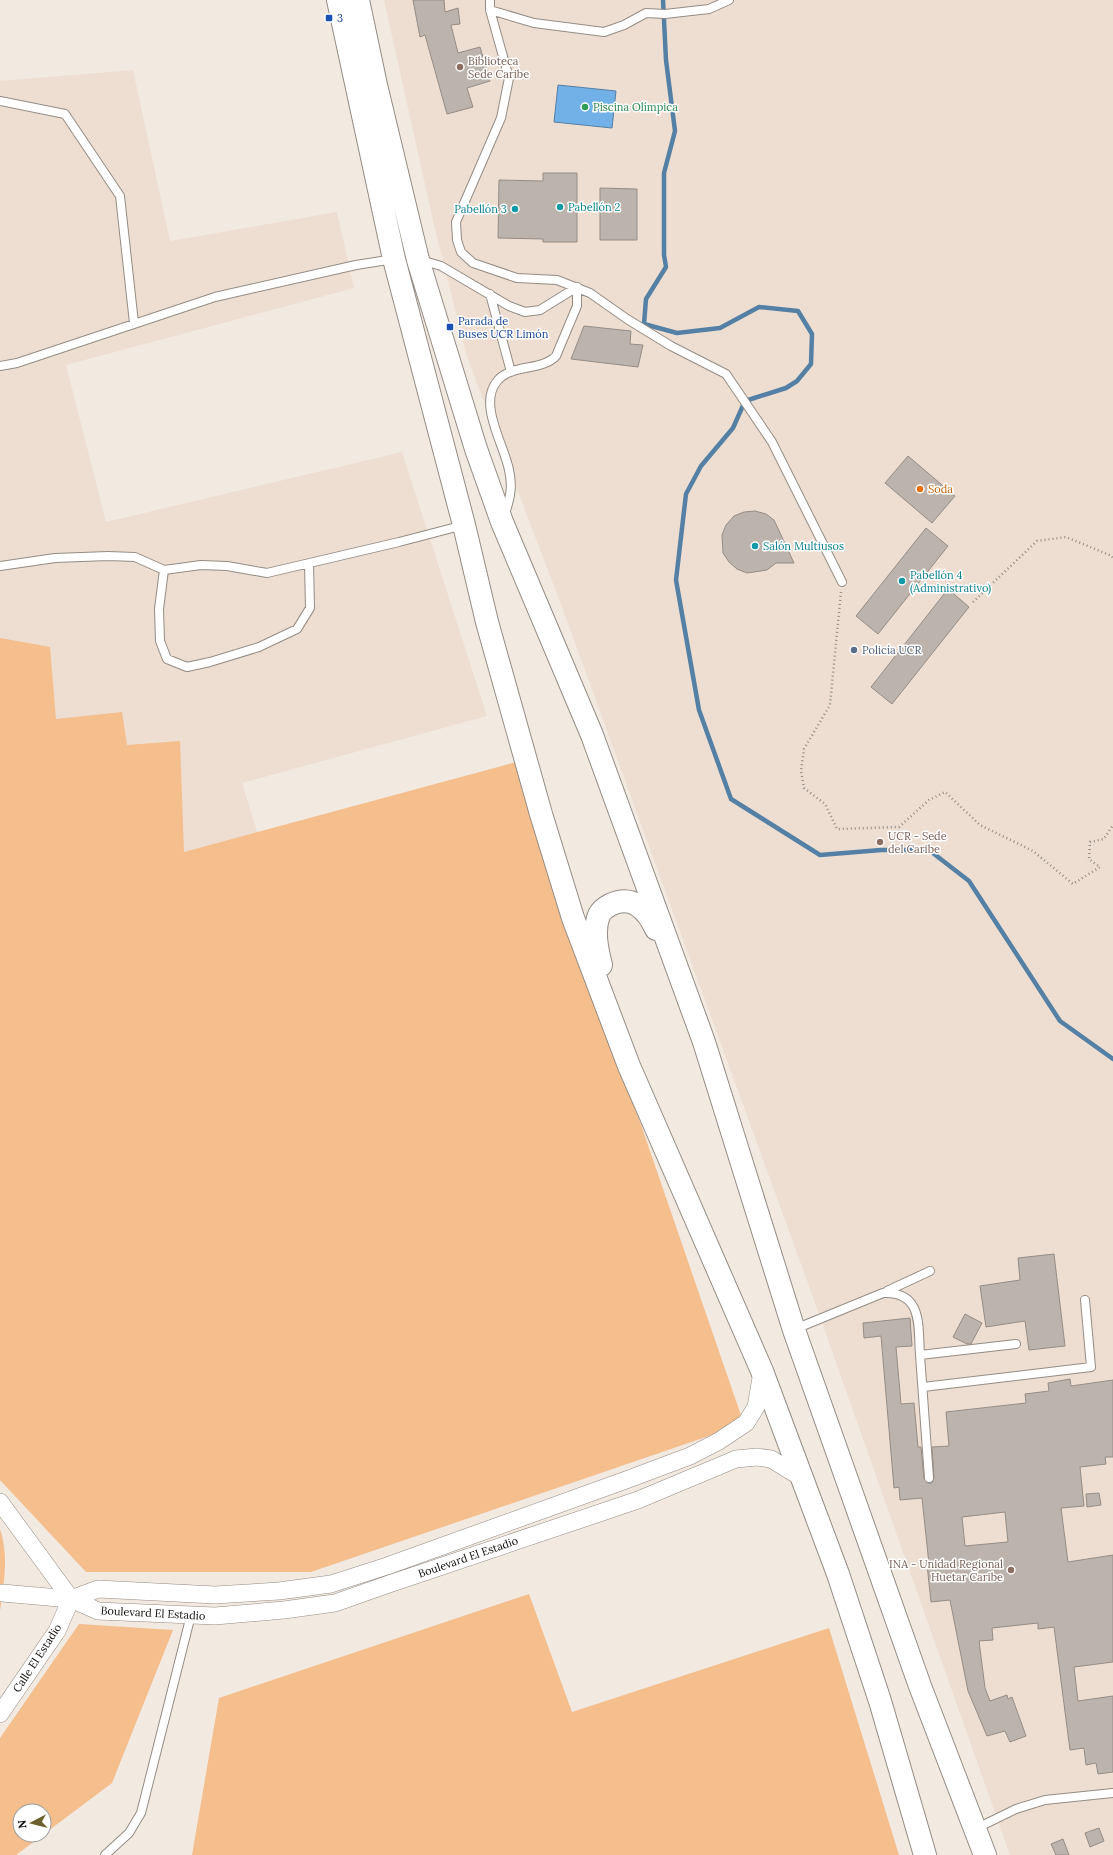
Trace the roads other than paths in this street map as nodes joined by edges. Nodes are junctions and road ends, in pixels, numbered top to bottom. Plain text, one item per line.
1 (338, 0) edge
2 (358, 0) edge
3 (490, 0) edge
4 (730, 0) edge
5 (490, 10) junction
6 (0, 101) edge
7 (394, 259) junction
8 (418, 260) junction
9 (576, 287) junction
10 (490, 294) junction
11 (134, 323) junction
12 (0, 366) edge
13 (511, 372) junction
14 (502, 522) junction
15 (464, 525) junction
16 (309, 564) junction
17 (0, 566) edge
18 (164, 570) junction
19 (842, 582) road end
20 (704, 1042) junction
21 (629, 1066) junction
22 (930, 1271) dead end
23 (883, 1293) junction
24 (1085, 1300) dead end
25 (794, 1330) junction
26 (1016, 1344) dead end
27 (920, 1355) junction
28 (762, 1371) junction
29 (923, 1387) junction
30 (802, 1478) junction
31 (929, 1478) dead end
32 (0, 1502) edge
33 (2, 1593) dead end
34 (71, 1599) junction
35 (191, 1615) junction
36 (0, 1714) edge
37 (1113, 1793) edge
38 (975, 1829) junction
39 (105, 1855) edge
40 (925, 1855) edge
41 (985, 1855) edge

1 - 7 highway
2 - 8 highway
3 - 5 lane
4 - 5 lane
5 - 9 lane
6 - 11 lane
7 - 11 lane
7 - 15 highway
8 - 10 lane
8 - 14 highway
9 - 10 lane
9 - 13 lane
9 - 19 lane
10 - 13 lane
11 - 12 lane
13 - 14 lane
14 - 20 highway
15 - 16 lane
15 - 21 highway
16 - 18 lane
16 - 18 lane
17 - 18 lane
20 - 21 highway
20 - 25 highway
21 - 28 highway
22 - 23 lane
23 - 25 lane
23 - 27 lane
24 - 29 lane
25 - 38 highway
26 - 27 lane
27 - 29 lane
28 - 30 highway
28 - 34 street, Boulevard El Estadio
29 - 31 lane
30 - 35 street, Boulevard El Estadio
30 - 40 highway
32 - 34 street
33 - 34 street
34 - 35 street, Boulevard El Estadio
34 - 36 street, Calle El Estadio
35 - 39 lane
37 - 38 lane
38 - 41 highway

